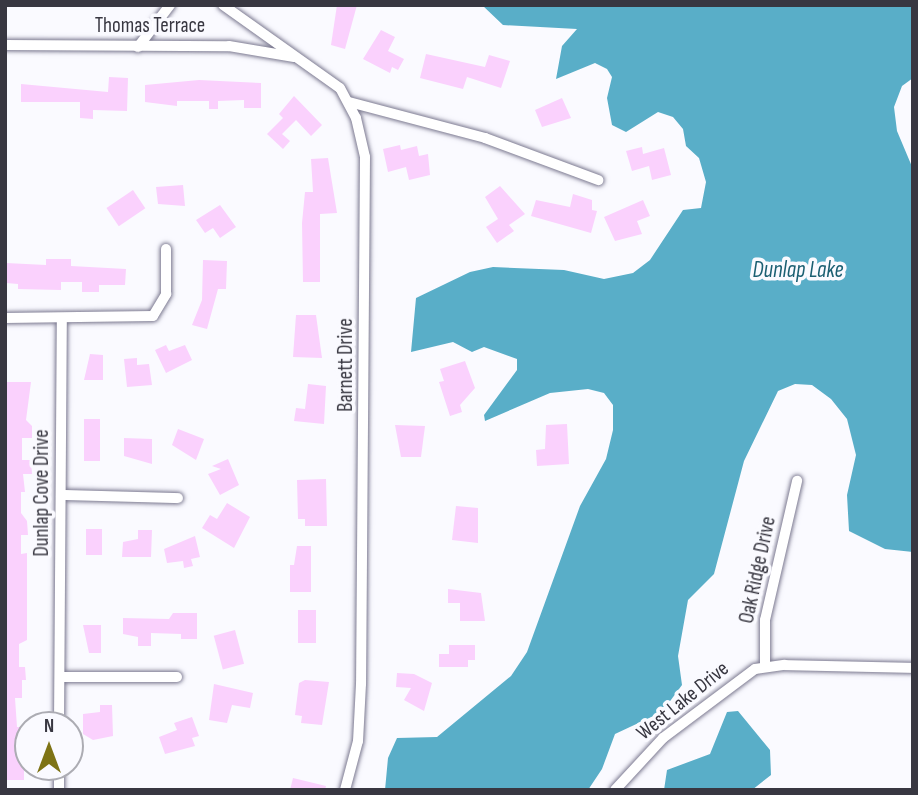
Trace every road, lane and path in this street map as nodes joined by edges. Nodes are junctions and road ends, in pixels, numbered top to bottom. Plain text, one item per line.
1 (170, 5) edge
2 (223, 5) edge
3 (5, 45) edge
4 (138, 47) junction
5 (294, 57) junction
6 (349, 102) junction
7 (598, 180) dead end
8 (166, 249) dead end
9 (5, 318) edge
10 (62, 319) junction
11 (797, 481) dead end
12 (61, 495) junction
13 (178, 498) dead end
14 (765, 667) junction
15 (913, 668) edge
16 (60, 677) junction
17 (177, 677) dead end
18 (59, 711) edge
19 (345, 790) edge
20 (615, 790) edge

1 - 4 street
2 - 5 street, Barnett Drive
3 - 4 street, Thomas Terrace
4 - 5 street, Thomas Terrace
5 - 6 street, Barnett Drive
6 - 7 street
6 - 19 street, Barnett Drive
8 - 10 street
9 - 10 street
10 - 12 street, Dunlap Cove Drive
11 - 14 street, Oak Ridge Drive
12 - 13 street
12 - 16 street, Dunlap Cove Drive
14 - 15 street, West Lake Drive
14 - 20 street, West Lake Drive
16 - 17 street
16 - 18 street, Dunlap Cove Drive

